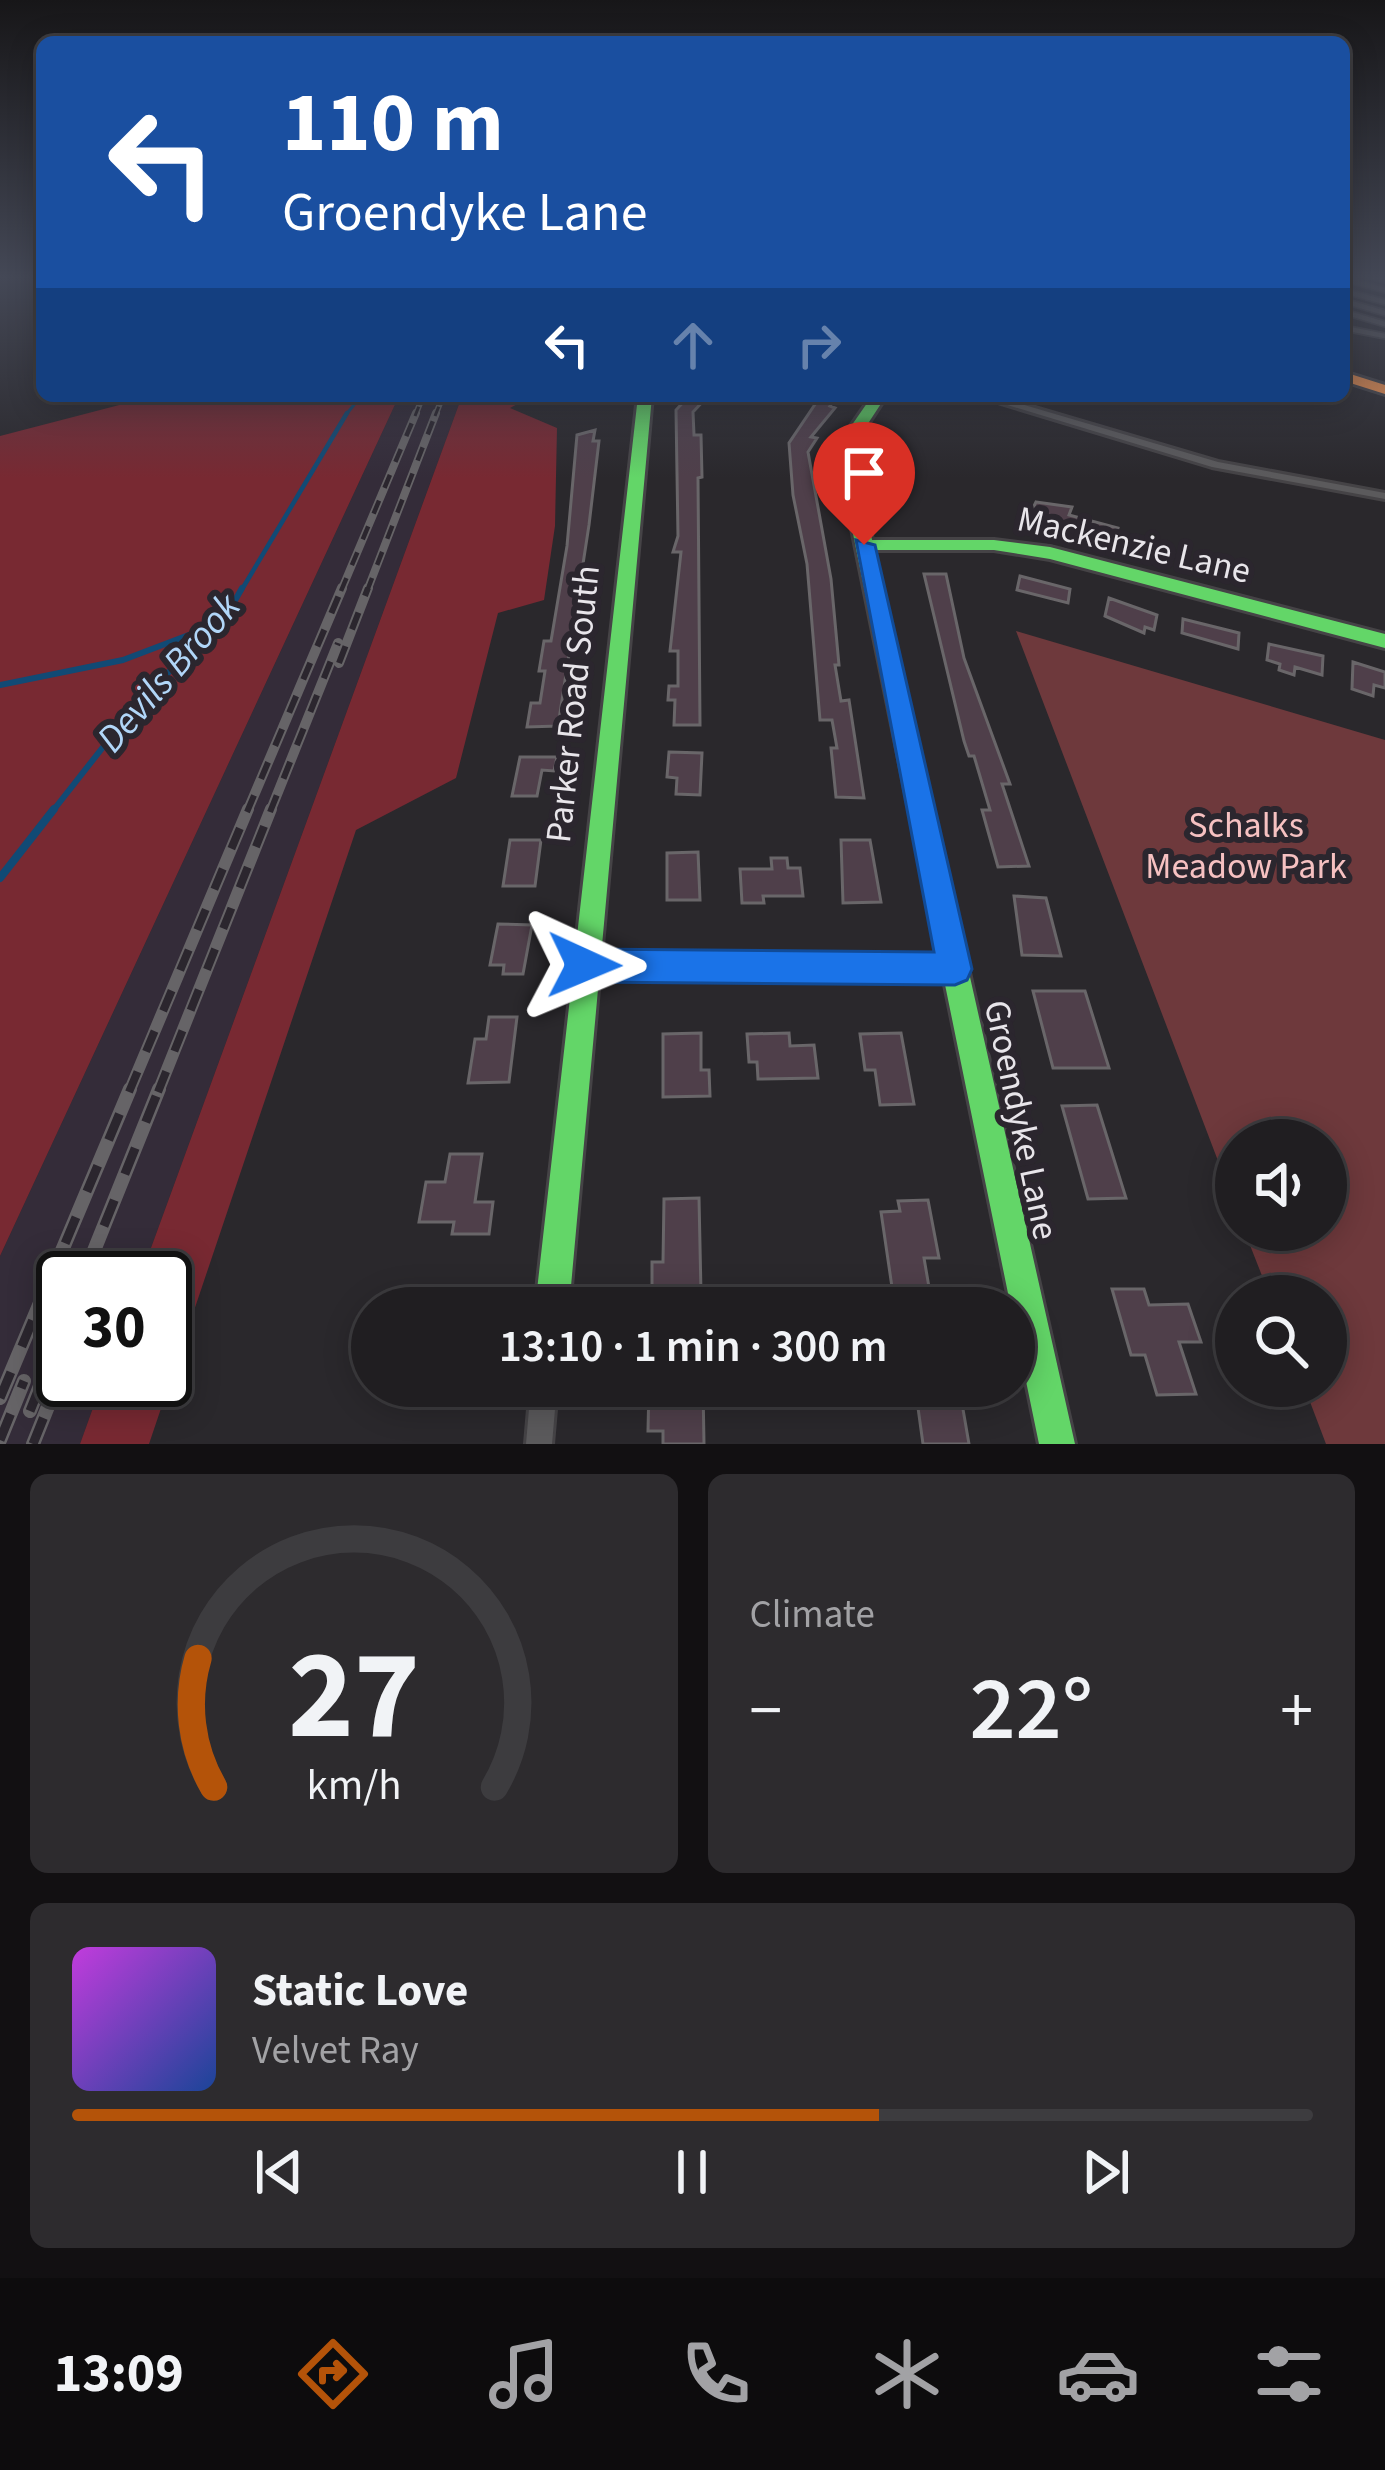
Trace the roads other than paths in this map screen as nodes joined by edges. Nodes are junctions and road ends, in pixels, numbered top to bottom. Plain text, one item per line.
1 (1350, 378) edge
2 (1385, 390) edge
3 (643, 402) edge
4 (875, 402) edge
5 (1003, 402) edge
6 (1385, 496) edge
7 (864, 545) junction
8 (1385, 641) edge
9 (584, 965) junction
10 (955, 969) junction
11 (554, 1287) edge
12 (542, 1407) edge
13 (539, 1444) edge
14 (1057, 1444) edge

1 - 2 street
3 - 9 street, Parker Road South
4 - 7 street, Groendyke Lane
5 - 6 street
7 - 8 street, Mackenzie Lane
7 - 10 street, Groendyke Lane
9 - 10 street
9 - 11 street, Parker Road South
10 - 14 street, Groendyke Lane
12 - 13 street

